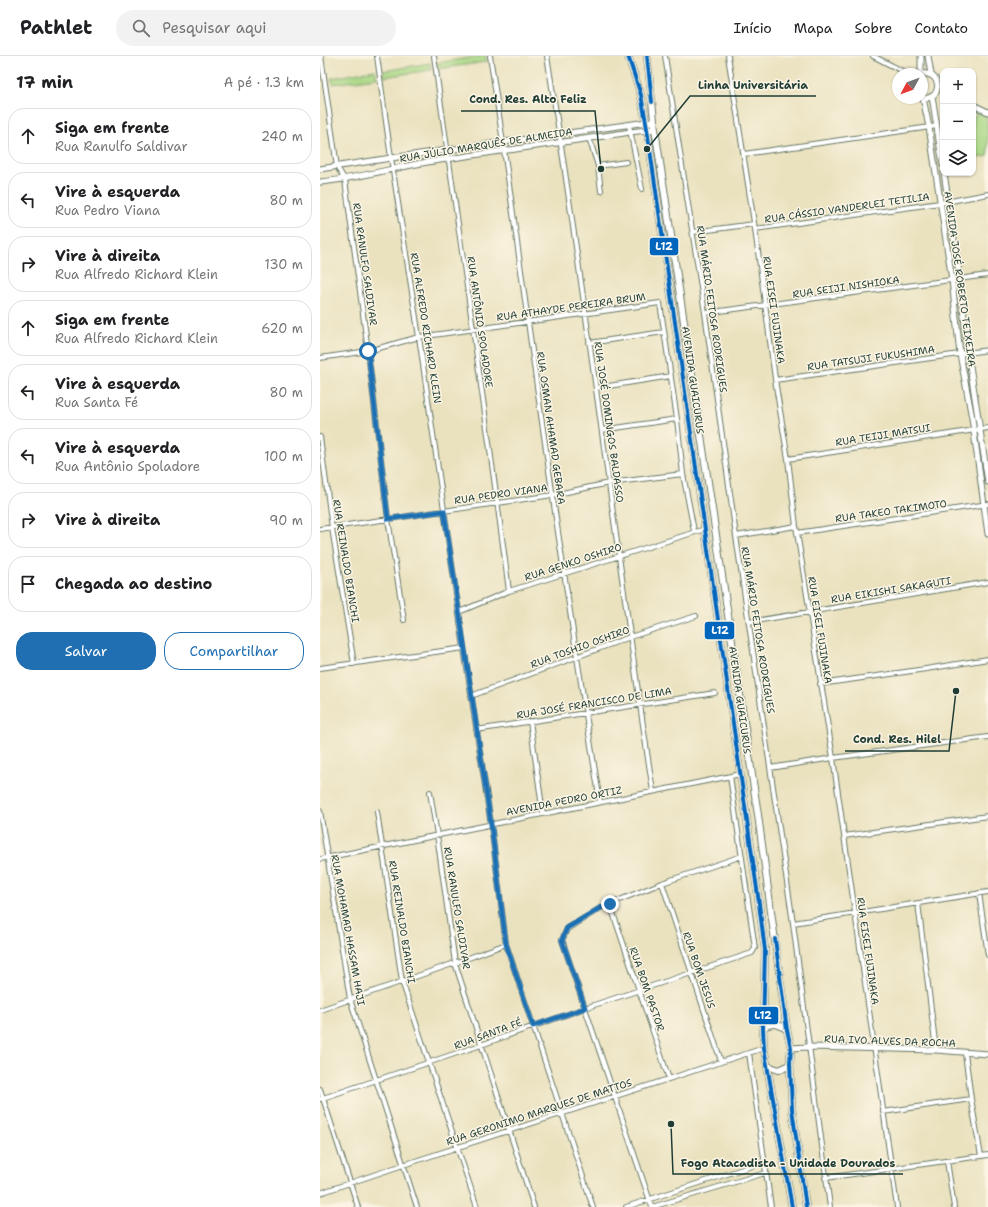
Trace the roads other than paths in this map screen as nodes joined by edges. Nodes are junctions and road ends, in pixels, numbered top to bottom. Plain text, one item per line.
1 (322, 56) edge
2 (377, 56) edge
3 (434, 56) edge
4 (490, 56) edge
5 (547, 56) edge
6 (628, 56) edge
7 (647, 56) edge
8 (665, 56) edge
9 (728, 56) edge
10 (873, 56) edge
11 (921, 56) edge
12 (928, 56) edge
13 (896, 68) edge
14 (920, 68) edge
15 (928, 73) edge
16 (931, 74) junction
17 (940, 89) edge
18 (932, 96) junction
19 (928, 97) edge
20 (924, 104) edge
21 (976, 106) edge
22 (988, 112) edge
23 (654, 121) junction
24 (646, 122) junction
25 (629, 125) junction
26 (937, 126) junction
27 (929, 127) junction
28 (655, 129) junction
29 (647, 130) junction
30 (630, 132) junction
31 (560, 135) junction
32 (589, 138) junction
33 (504, 142) junction
34 (560, 142) junction
35 (940, 146) edge
36 (447, 150) junction
37 (505, 150) junction
38 (744, 154) junction
39 (391, 158) junction
40 (448, 159) junction
41 (626, 162) dead end
42 (598, 166) junction
43 (337, 167) junction
44 (393, 168) junction
45 (320, 169) edge
46 (944, 176) edge
47 (345, 180) junction
48 (320, 182) edge
49 (642, 190) dead end
50 (601, 191) dead end
51 (988, 194) edge
52 (948, 201) junction
53 (940, 203) junction
54 (754, 224) junction
55 (755, 229) junction
56 (693, 232) junction
57 (988, 275) edge
58 (960, 279) junction
59 (952, 280) junction
60 (765, 306) junction
61 (705, 313) junction
62 (585, 314) junction
63 (528, 322) junction
64 (473, 330) junction
65 (664, 332) junction
66 (420, 338) junction
67 (589, 343) junction
68 (988, 350) edge
69 (368, 351) junction
70 (968, 353) junction
71 (960, 354) junction
72 (320, 358) edge
73 (671, 376) junction
74 (775, 380) junction
75 (596, 388) junction
76 (677, 419) junction
77 (988, 428) edge
78 (973, 429) junction
79 (981, 429) junction
80 (602, 430) junction
81 (320, 437) edge
82 (788, 459) junction
83 (684, 474) junction
84 (988, 482) edge
85 (609, 483) junction
86 (553, 495) junction
87 (498, 503) junction
88 (986, 505) edge
89 (444, 511) junction
90 (388, 519) junction
91 (796, 526) junction
92 (332, 528) junction
93 (320, 529) edge
94 (705, 529) junction
95 (694, 531) junction
96 (797, 533) junction
97 (988, 534) edge
98 (736, 536) junction
99 (620, 556) junction
100 (564, 573) junction
101 (988, 582) edge
102 (509, 591) junction
103 (809, 611) junction
104 (459, 612) junction
105 (696, 616) dead end
106 (404, 620) dead end
107 (749, 622) junction
108 (630, 636) junction
109 (464, 648) junction
110 (577, 656) junction
111 (988, 659) edge
112 (354, 664) junction
113 (320, 668) edge
114 (820, 684) junction
115 (715, 693) dead end
116 (471, 696) junction
117 (640, 704) junction
118 (586, 713) junction
119 (530, 721) junction
120 (476, 730) junction
121 (988, 737) edge
122 (833, 758) junction
123 (770, 768) junction
124 (741, 774) junction
125 (730, 776) junction
126 (653, 791) junction
127 (430, 792) dead end
128 (600, 802) junction
129 (320, 811) edge
130 (377, 812) dead end
131 (543, 814) junction
132 (988, 816) edge
133 (491, 824) junction
134 (438, 835) junction
135 (844, 836) junction
136 (382, 846) junction
137 (742, 856) junction
138 (327, 858) junction
139 (320, 859) edge
140 (662, 883) junction
141 (988, 892) edge
142 (979, 893) junction
143 (918, 903) junction
144 (610, 904) junction
145 (855, 913) junction
146 (793, 923) junction
147 (506, 944) junction
148 (988, 955) edge
149 (455, 963) junction
150 (692, 974) junction
151 (402, 981) junction
152 (638, 990) junction
153 (350, 999) junction
154 (585, 1008) junction
155 (320, 1010) edge
156 (533, 1026) junction
157 (763, 1028) junction
158 (787, 1030) junction
159 (481, 1045) junction
160 (808, 1047) junction
161 (764, 1048) junction
162 (791, 1048) junction
163 (874, 1049) junction
164 (936, 1050) junction
165 (749, 1053) junction
166 (965, 1053) junction
167 (988, 1054) edge
168 (722, 1061) junction
169 (429, 1063) junction
170 (790, 1063) junction
171 (768, 1066) junction
172 (669, 1079) junction
173 (376, 1080) junction
174 (320, 1089) edge
175 (615, 1096) junction
176 (321, 1098) edge
177 (971, 1099) junction
178 (883, 1112) junction
179 (562, 1113) junction
180 (509, 1130) junction
181 (457, 1147) junction
182 (988, 1155) edge
183 (981, 1156) junction
184 (947, 1161) junction
185 (764, 1162) junction
186 (403, 1165) junction
187 (891, 1169) junction
188 (766, 1172) junction
189 (825, 1178) junction
190 (351, 1183) junction
191 (320, 1193) edge
192 (649, 1199) junction
193 (358, 1207) edge
194 (417, 1207) edge
195 (477, 1207) edge
196 (534, 1207) edge
197 (593, 1207) edge
198 (626, 1207) edge
199 (652, 1207) edge
200 (771, 1207) edge
201 (792, 1207) edge
202 (806, 1207) edge
203 (830, 1207) edge
204 (897, 1207) edge
205 (954, 1207) edge

1 - 43 street, RUA RANULFO SALDIVAR
2 - 39 street, RUA ALFREDO RICHARD KLEIN
3 - 36 street, RUA ANTÔNIO SPOLADORE
4 - 33 street, RUA OSMAN AHAMAD GEBARA
5 - 31 street, RUA JOSÉ DOMINGOS BALDASSO
6 - 24 main road, AVENIDA GUAICURUS
7 - 23 main road, AVENIDA GUAICURUS
8 - 56 street, RUA MÁRIO FEITOSA RODRIGUES
9 - 38 street, RUA EISEI FUJINAKA
10 - 13 street
11 - 14 street
12 - 16 street
15 - 16 street
16 - 17 street
17 - 18 street
18 - 19 street, AVENIDA JOSÉ ROBERTO TEIXEIRA
18 - 26 street
20 - 27 street, AVENIDA JOSÉ ROBERTO TEIXEIRA
21 - 22 street
23 - 24 street, RUA JÚLIO MARQUÊS DE ALMEIDA
23 - 28 main road, AVENIDA GUAICURUS
24 - 25 street, RUA JÚLIO MARQUÊS DE ALMEIDA
24 - 29 main road, AVENIDA GUAICURUS
25 - 30 street
25 - 31 street, RUA JÚLIO MARQUÊS DE ALMEIDA
26 - 27 street
26 - 35 street
27 - 38 street
27 - 53 street, AVENIDA JOSÉ ROBERTO TEIXEIRA
28 - 29 street, RUA JÚLIO MARQUÊS DE ALMEIDA
28 - 158 main road, AVENIDA GUAICURUS
29 - 30 street, RUA JÚLIO MARQUÊS DE ALMEIDA
29 - 94 main road, AVENIDA GUAICURUS
30 - 32 street, RUA JÚLIO MARQUÊS DE ALMEIDA
30 - 49 street
31 - 33 street, RUA JÚLIO MARQUÊS DE ALMEIDA
31 - 34 street, RUA JOSÉ DOMINGOS BALDASSO
32 - 34 street, RUA JÚLIO MARQUÊS DE ALMEIDA
32 - 42 street
33 - 36 street, RUA JÚLIO MARQUÊS DE ALMEIDA
33 - 37 street, RUA OSMAN AHAMAD GEBARA
34 - 37 street, RUA JÚLIO MARQUÊS DE ALMEIDA
34 - 62 street, RUA JOSÉ DOMINGOS BALDASSO
36 - 39 street, RUA JÚLIO MARQUÊS DE ALMEIDA
36 - 40 street, RUA ANTÔNIO SPOLADORE
37 - 40 street, RUA JÚLIO MARQUÊS DE ALMEIDA
37 - 63 street, RUA OSMAN AHAMAD GEBARA
38 - 54 street, RUA EISEI FUJINAKA
39 - 43 street, RUA JÚLIO MARQUÊS DE ALMEIDA
39 - 44 street, RUA ALFREDO RICHARD KLEIN
40 - 44 street, RUA JÚLIO MARQUÊS DE ALMEIDA
40 - 64 street, RUA ANTÔNIO SPOLADORE
41 - 42 street
42 - 50 street
43 - 45 street, RUA JÚLIO MARQUÊS DE ALMEIDA
43 - 47 street, RUA RANULFO SALDIVAR
44 - 47 street, RUA JÚLIO MARQUÊS DE ALMEIDA
44 - 66 street, RUA ALFREDO RICHARD KLEIN
46 - 52 street, AVENIDA JOSÉ ROBERTO TEIXEIRA
47 - 48 street, RUA JÚLIO MARQUÊS DE ALMEIDA
47 - 69 street, RUA RANULFO SALDIVAR
51 - 52 street, RUA CÁSSIO VANDERLEI TETILIA
52 - 53 street, RUA CÁSSIO VANDERLEI TETILIA
52 - 58 street, AVENIDA JOSÉ ROBERTO TEIXEIRA
53 - 55 street, RUA CÁSSIO VANDERLEI TETILIA
53 - 59 street, AVENIDA JOSÉ ROBERTO TEIXEIRA
54 - 55 street, RUA EISEI FUJINAKA
54 - 56 street
55 - 60 street, RUA EISEI FUJINAKA
56 - 61 street, RUA MÁRIO FEITOSA RODRIGUES
57 - 58 street, RUA SEIJI NISHIOKA
58 - 59 street, RUA SEIJI NISHIOKA
58 - 70 street, AVENIDA JOSÉ ROBERTO TEIXEIRA
59 - 60 street, RUA SEIJI NISHIOKA
59 - 71 street, AVENIDA JOSÉ ROBERTO TEIXEIRA
60 - 61 street, RUA SEIJI NISHIOKA
60 - 74 street, RUA EISEI FUJINAKA
61 - 98 street, RUA MÁRIO FEITOSA RODRIGUES
62 - 63 street, RUA ATHAYDE PEREIRA BRUM
62 - 65 street, RUA ATHAYDE PEREIRA BRUM
62 - 67 street, RUA JOSÉ DOMINGOS BALDASSO
63 - 64 street, RUA ATHAYDE PEREIRA BRUM
63 - 86 street, RUA OSMAN AHAMAD GEBARA
64 - 66 street, RUA ATHAYDE PEREIRA BRUM
64 - 87 street, RUA ANTÔNIO SPOLADORE
65 - 67 street
65 - 73 street
66 - 69 street, RUA ATHAYDE PEREIRA BRUM
66 - 89 street, RUA ALFREDO RICHARD KLEIN
67 - 75 street, RUA JOSÉ DOMINGOS BALDASSO
68 - 70 street, RUA TATSUJI FUKUSHIMA
69 - 72 street, RUA ATHAYDE PEREIRA BRUM
69 - 90 street, RUA RANULFO SALDIVAR
70 - 71 street, RUA TATSUJI FUKUSHIMA
70 - 79 street, AVENIDA JOSÉ ROBERTO TEIXEIRA
71 - 74 street, RUA TATSUJI FUKUSHIMA
71 - 78 street, AVENIDA JOSÉ ROBERTO TEIXEIRA
73 - 75 street
73 - 76 street
74 - 82 street, RUA EISEI FUJINAKA
75 - 80 street, RUA JOSÉ DOMINGOS BALDASSO
76 - 80 street
76 - 83 street
77 - 79 street, RUA TEIJI MATSUI
78 - 79 street, RUA TEIJI MATSUI
78 - 82 street, RUA TEIJI MATSUI
78 - 88 street, AVENIDA JOSÉ ROBERTO TEIXEIRA
79 - 84 street, AVENIDA JOSÉ ROBERTO TEIXEIRA
80 - 85 street, RUA JOSÉ DOMINGOS BALDASSO
81 - 92 street, RUA REINALDO BIANCHI
82 - 91 street, RUA EISEI FUJINAKA
83 - 85 street, RUA PEDRO VIANA
83 - 95 street
85 - 86 street, RUA PEDRO VIANA
85 - 99 street, RUA JOSÉ DOMINGOS BALDASSO
86 - 87 street, RUA PEDRO VIANA
86 - 100 street, RUA OSMAN AHAMAD GEBARA
87 - 89 street, RUA PEDRO VIANA
87 - 102 street, RUA ANTÔNIO SPOLADORE
88 - 96 street, RUA TAKEO TAKIMOTO
88 - 97 street, AVENIDA JOSÉ ROBERTO TEIXEIRA
89 - 90 street, RUA PEDRO VIANA
89 - 104 street, RUA ALFREDO RICHARD KLEIN
90 - 92 street, RUA PEDRO VIANA
90 - 106 street, RUA RANULFO SALDIVAR
91 - 96 street, RUA EISEI FUJINAKA
91 - 98 street
92 - 93 street, RUA PEDRO VIANA
92 - 112 street, RUA REINALDO BIANCHI
94 - 95 street, RUA GENKO OSHIRO
94 - 124 main road, AVENIDA GUAICURUS
95 - 99 street, RUA GENKO OSHIRO
96 - 103 street, RUA EISEI FUJINAKA
98 - 107 street, RUA MÁRIO FEITOSA RODRIGUES
99 - 100 street, RUA GENKO OSHIRO
99 - 108 street, RUA JOSÉ DOMINGOS BALDASSO
100 - 102 street, RUA GENKO OSHIRO
100 - 110 street, RUA OSMAN AHAMAD GEBARA
101 - 103 street, RUA EIKISHI SAKAGUTI
102 - 104 street, RUA GENKO OSHIRO
103 - 107 street, RUA EIKISHI SAKAGUTI
103 - 114 street, RUA EISEI FUJINAKA
104 - 109 street
105 - 108 street, RUA TOSHIO OSHIRO
107 - 123 street, RUA MÁRIO FEITOSA RODRIGUES
108 - 110 street, RUA TOSHIO OSHIRO
108 - 117 street, RUA JOSÉ DOMINGOS BALDASSO
109 - 112 street
109 - 116 street
110 - 116 street, RUA TOSHIO OSHIRO
110 - 118 street, RUA OSMAN AHAMAD GEBARA
111 - 114 street
112 - 113 street
114 - 122 street, RUA EISEI FUJINAKA
115 - 117 street, RUA JOSÉ FRANCISCO DE LIMA
116 - 120 street
117 - 118 street, RUA JOSÉ FRANCISCO DE LIMA
117 - 126 street, RUA JOSÉ DOMINGOS BALDASSO
118 - 119 street, RUA JOSÉ FRANCISCO DE LIMA
118 - 128 street, RUA OSMAN AHAMAD GEBARA
119 - 120 street, RUA JOSÉ FRANCISCO DE LIMA
119 - 131 street
120 - 133 street
121 - 122 street
122 - 123 street
122 - 135 street, RUA EISEI FUJINAKA
123 - 146 street, RUA MÁRIO FEITOSA RODRIGUES
124 - 125 street, AVENIDA PEDRO ORTIZ
124 - 157 main road, AVENIDA GUAICURUS
125 - 126 street, AVENIDA PEDRO ORTIZ
125 - 137 street
126 - 128 street, AVENIDA PEDRO ORTIZ
127 - 134 street, RUA RANULFO SALDIVAR
128 - 131 street, AVENIDA PEDRO ORTIZ
129 - 138 street, RUA MOHAMAD HASSAM HAJI
130 - 136 street, RUA REINALDO BIANCHI
131 - 133 street, AVENIDA PEDRO ORTIZ
132 - 135 street
133 - 134 street, AVENIDA PEDRO ORTIZ
133 - 147 street
134 - 136 street, AVENIDA PEDRO ORTIZ
134 - 149 street, RUA RANULFO SALDIVAR
135 - 145 street, RUA EISEI FUJINAKA
136 - 138 street, AVENIDA PEDRO ORTIZ
136 - 151 street, RUA REINALDO BIANCHI
137 - 140 street
137 - 150 street, RUA SANTA FÉ
138 - 139 street, AVENIDA PEDRO ORTIZ
138 - 153 street, RUA MOHAMAD HASSAM HAJI
140 - 144 street
140 - 150 street, RUA BOM JESUS
141 - 142 street
142 - 143 street
142 - 148 street
143 - 145 street
143 - 164 street
144 - 152 street, RUA BOM PASTOR
144 - 154 street
145 - 146 street
145 - 163 street, RUA EISEI FUJINAKA
146 - 160 street, RUA MÁRIO FEITOSA RODRIGUES
147 - 149 street
147 - 156 street
149 - 151 street
149 - 159 street, RUA RANULFO SALDIVAR
150 - 152 street, RUA SANTA FÉ
150 - 168 street, RUA BOM JESUS
151 - 153 street
151 - 169 street, RUA REINALDO BIANCHI
152 - 154 street, RUA SANTA FÉ
152 - 172 street, RUA BOM PASTOR
153 - 155 street
153 - 173 street, RUA MOHAMAD HASSAM HAJI
154 - 156 street, RUA SANTA FÉ
154 - 175 street
156 - 159 street, RUA SANTA FÉ
156 - 179 street
157 - 158 main road
157 - 161 main road, AVENIDA GUAICURUS
158 - 162 main road, AVENIDA GUAICURUS
159 - 169 street, RUA SANTA FÉ
159 - 180 street, RUA RANULFO SALDIVAR
160 - 162 street, RUA IVO ALVES DA ROCHA
160 - 163 street, RUA IVO ALVES DA ROCHA
160 - 189 street, RUA MÁRIO FEITOSA RODRIGUES
161 - 165 street, RUA GERONIMO MARQUES DE MATTOS
161 - 171 main road, AVENIDA GUAICURUS
162 - 170 main road, AVENIDA GUAICURUS
163 - 164 street, RUA IVO ALVES DA ROCHA
163 - 178 street, RUA EISEI FUJINAKA
164 - 166 street, RUA IVO ALVES DA ROCHA
165 - 168 street, RUA GERONIMO MARQUES DE MATTOS
165 - 185 street
166 - 167 street, RUA IVO ALVES DA ROCHA
166 - 177 street
168 - 172 street, RUA GERONIMO MARQUES DE MATTOS
169 - 173 street, RUA SANTA FÉ
169 - 181 street, RUA REINALDO BIANCHI
170 - 171 main road
170 - 202 main road, AVENIDA GUAICURUS
171 - 201 main road, AVENIDA GUAICURUS
172 - 175 street, RUA GERONIMO MARQUES DE MATTOS
173 - 176 street, RUA SANTA FÉ
173 - 186 street, RUA MOHAMAD HASSAM HAJI
174 - 176 street
175 - 179 street, RUA GERONIMO MARQUES DE MATTOS
175 - 192 street
176 - 190 street
177 - 178 street
177 - 183 street
178 - 187 street, RUA EISEI FUJINAKA
179 - 180 street, RUA GERONIMO MARQUES DE MATTOS
179 - 197 street
180 - 181 street, RUA GERONIMO MARQUES DE MATTOS
180 - 196 street, RUA RANULFO SALDIVAR
181 - 186 street, RUA GERONIMO MARQUES DE MATTOS
181 - 195 street, RUA REINALDO BIANCHI
182 - 183 street
183 - 184 street
184 - 187 street
184 - 205 street
185 - 188 street
185 - 192 street
186 - 190 street, RUA GERONIMO MARQUES DE MATTOS
186 - 194 street, RUA MOHAMAD HASSAM HAJI
187 - 189 street
187 - 204 street, RUA EISEI FUJINAKA
188 - 199 street
188 - 200 street
189 - 203 street, RUA MÁRIO FEITOSA RODRIGUES
190 - 191 street, RUA GERONIMO MARQUES DE MATTOS
190 - 193 street
192 - 198 street
192 - 199 street

